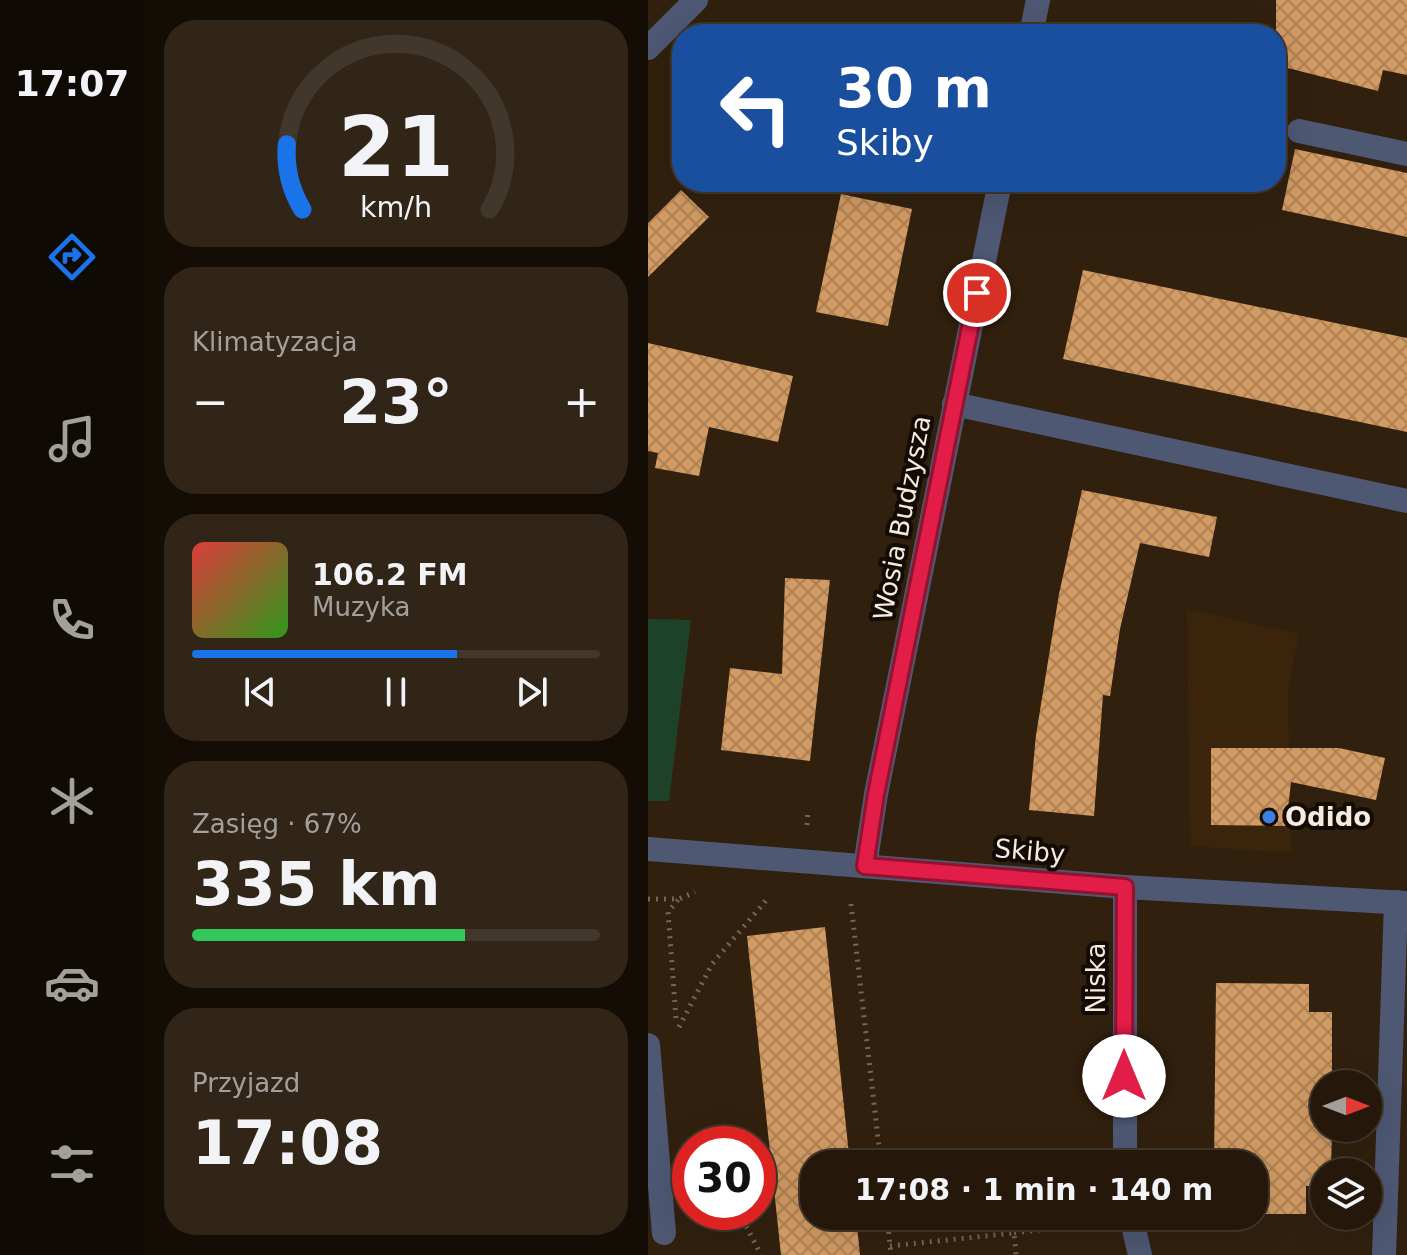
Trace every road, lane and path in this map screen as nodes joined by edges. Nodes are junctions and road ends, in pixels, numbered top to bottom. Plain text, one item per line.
1 (696, 0) edge
2 (1038, 0) edge
3 (1033, 24) edge
4 (648, 48) edge
5 (1299, 131) dead end
6 (1407, 154) edge
7 (998, 192) edge
8 (954, 404) junction
9 (1407, 501) edge
10 (648, 849) edge
11 (865, 866) junction
12 (1125, 887) junction
13 (768, 897) dead end
14 (648, 899) edge
15 (679, 899) dead end
16 (1402, 902) edge
17 (851, 904) dead end
18 (677, 1032) dead end
19 (648, 1045) edge
20 (879, 1150) edge
21 (1125, 1150) edge
22 (652, 1161) edge
23 (748, 1230) edge
24 (888, 1230) edge
25 (1037, 1230) edge
26 (1134, 1230) edge
27 (664, 1233) dead end
28 (1014, 1233) junction
29 (890, 1246) junction
30 (761, 1255) edge
31 (891, 1255) edge
32 (1016, 1255) edge
33 (1140, 1255) edge
34 (1384, 1255) edge

1 - 4 street
2 - 3 street
5 - 6 street
7 - 8 street, Wosia Budzysza
8 - 9 street
8 - 11 street, Wosia Budzysza
10 - 11 street, Skiby
11 - 12 street, Skiby
12 - 16 street, Skiby
12 - 21 street, Niska
13 - 18 path
14 - 15 path
16 - 34 street
17 - 20 path
19 - 22 street
22 - 27 street
23 - 30 path
24 - 29 path
25 - 28 path
26 - 33 street
28 - 29 path
28 - 32 path
29 - 31 path

